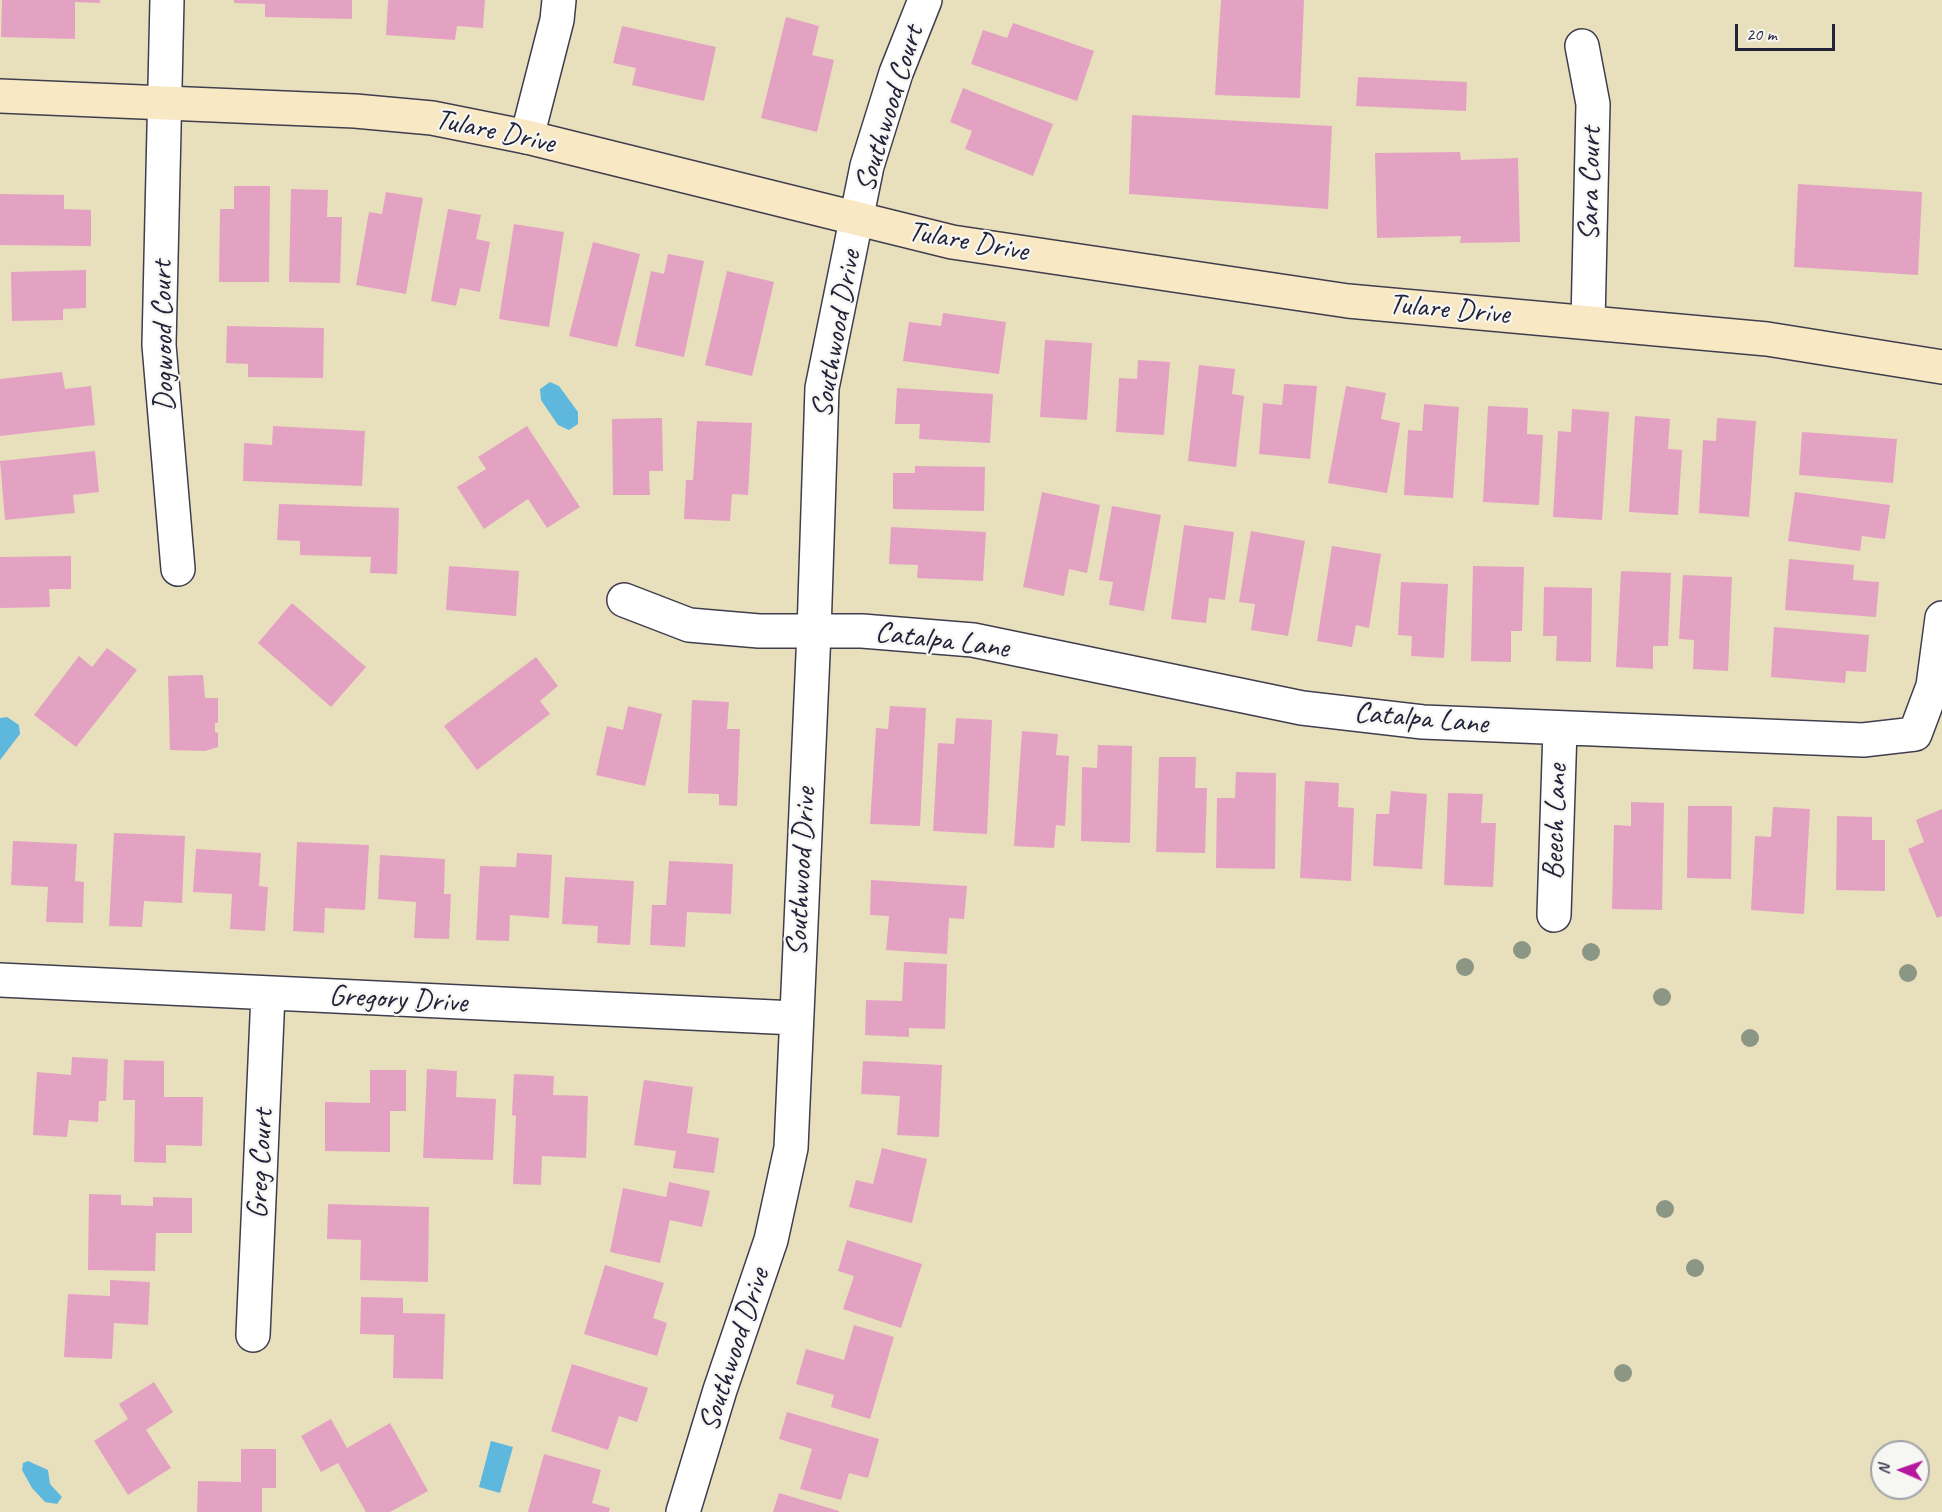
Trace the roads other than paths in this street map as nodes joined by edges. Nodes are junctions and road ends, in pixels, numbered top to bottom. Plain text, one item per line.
1 (166, 0) edge
2 (559, 0) edge
3 (925, 0) edge
4 (1582, 46) dead end
5 (0, 96) edge
6 (166, 102) junction
7 (527, 137) junction
8 (857, 220) junction
9 (1588, 322) junction
10 (1942, 367) edge
11 (178, 569) dead end
12 (624, 600) dead end
13 (1942, 618) edge
14 (814, 632) junction
15 (1560, 729) junction
16 (1554, 915) dead end
17 (0, 980) edge
18 (268, 994) junction
19 (795, 1018) junction
20 (253, 1335) dead end
21 (683, 1512) edge

1 - 6 street, Dogwood Court
2 - 7 street
3 - 8 street, Southwood Court
4 - 9 street, Sara Court
5 - 6 street, Tulare Drive
6 - 7 street, Tulare Drive
6 - 11 street, Dogwood Court
7 - 8 street, Tulare Drive
8 - 9 street, Tulare Drive
8 - 14 street, Southwood Drive
9 - 10 street, Tulare Drive
12 - 14 street, Catalpa Lane
13 - 15 street, Catalpa Lane
14 - 15 street, Catalpa Lane
14 - 19 street, Southwood Drive
15 - 16 street, Beech Lane
17 - 18 street, Gregory Drive
18 - 19 street, Gregory Drive
18 - 20 street, Greg Court
19 - 21 street, Southwood Drive

